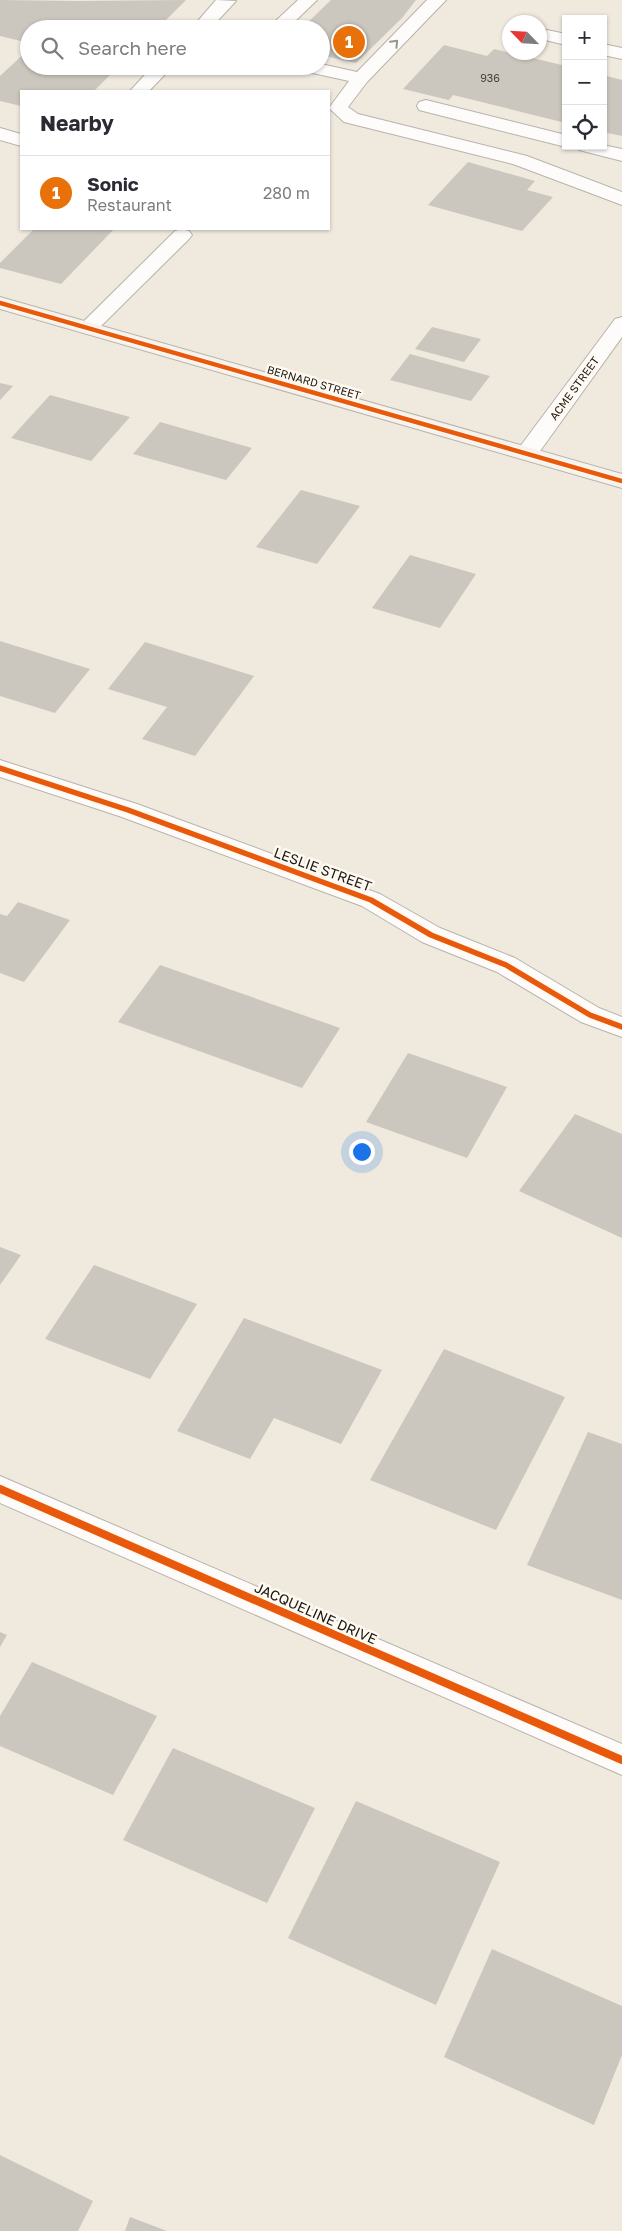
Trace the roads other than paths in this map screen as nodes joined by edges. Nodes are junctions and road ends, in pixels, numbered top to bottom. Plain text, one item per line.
1 (225, 0) edge
2 (308, 0) edge
3 (437, 0) edge
4 (209, 20) edge
5 (286, 20) edge
6 (547, 35) dead end
7 (562, 39) edge
8 (607, 50) edge
9 (622, 54) edge
10 (330, 71) edge
11 (155, 75) edge
12 (361, 78) junction
13 (140, 90) edge
14 (426, 106) dead end
15 (525, 131) junction
16 (0, 134) edge
17 (20, 140) edge
18 (562, 140) edge
19 (600, 150) edge
20 (504, 156) junction
21 (622, 156) edge
22 (622, 199) edge
23 (182, 236) dead end
24 (0, 303) edge
25 (622, 323) edge
26 (88, 328) junction
27 (527, 453) junction
28 (622, 481) edge
29 (0, 768) edge
30 (622, 1027) edge
31 (0, 1489) edge
32 (622, 1760) edge

1 - 4 street
2 - 5 street
12 -> 3 street
6 - 7 street
8 - 9 street
10 - 12 street
11 - 13 street
12 - 20 street
14 - 15 street
15 - 18 street
15 - 20 street
16 - 17 street
19 - 21 street
20 - 22 street
23 - 26 street
24 - 26 street, BERNARD STREET
25 - 27 street, ACME STREET
26 - 27 street, BERNARD STREET
27 - 28 street, BERNARD STREET
29 - 30 street, LESLIE STREET
31 - 32 street, JACQUELINE DRIVE

